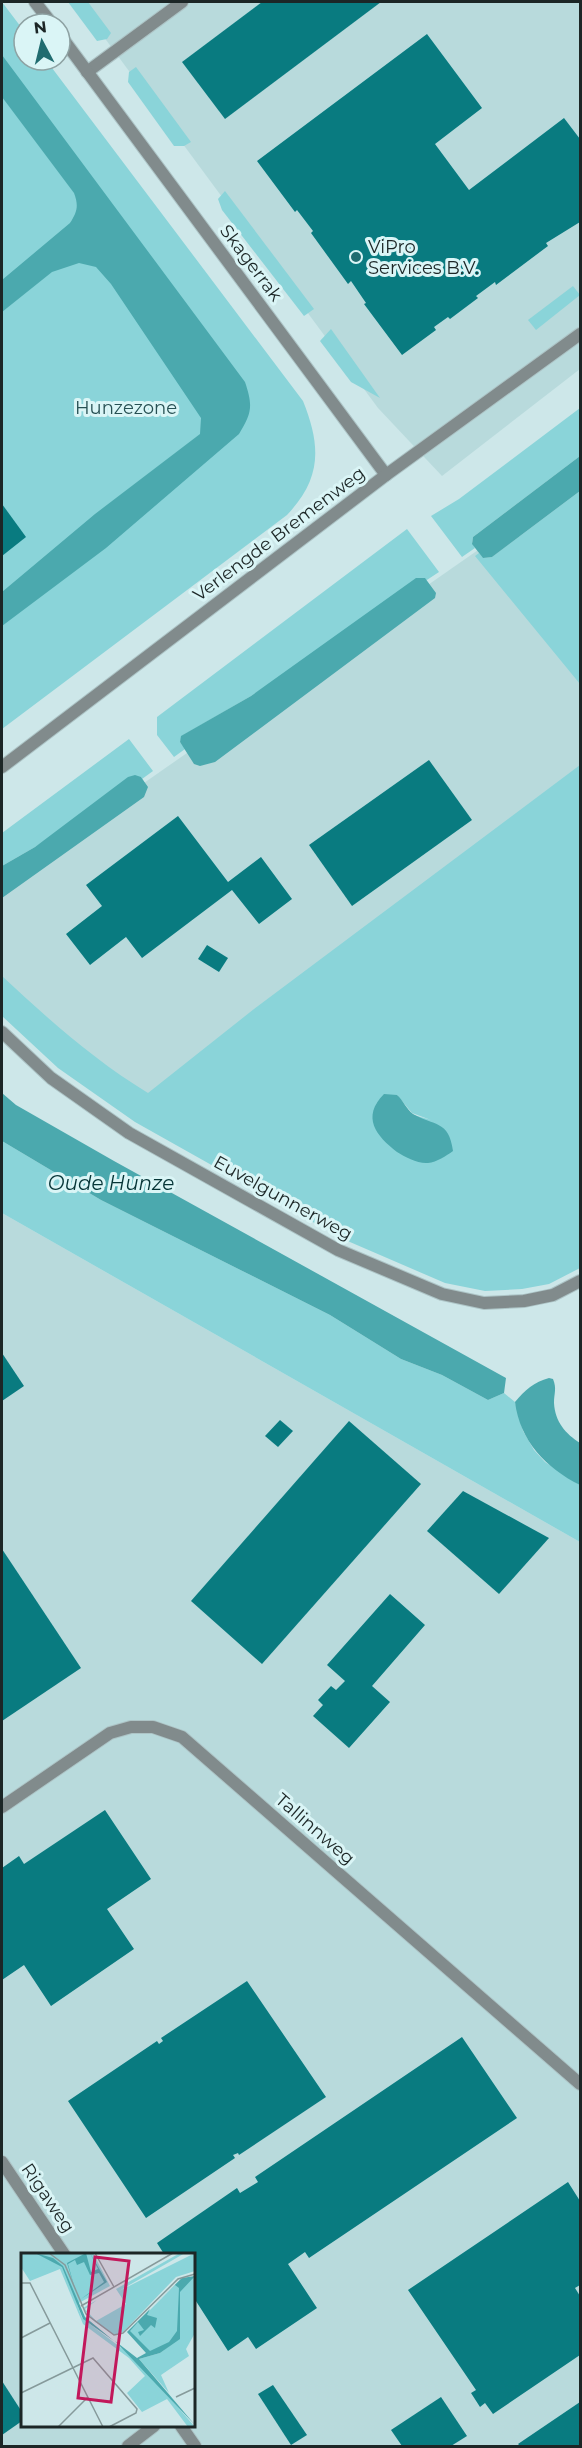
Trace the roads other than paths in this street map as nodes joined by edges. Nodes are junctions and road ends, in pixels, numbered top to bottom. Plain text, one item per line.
1 (182, 2) edge
2 (72, 51) edge
3 (87, 72) junction
4 (580, 334) edge
5 (386, 475) junction
6 (2, 767) edge
7 (2, 1032) edge
8 (580, 1281) edge
9 (2, 1808) edge
10 (580, 2084) edge
11 (2, 2162) edge
12 (63, 2253) edge
13 (153, 2427) edge
14 (182, 2427) edge
15 (128, 2446) edge
16 (195, 2446) edge

1 - 3 street
2 - 3 street, Skagerrak
3 - 5 street, Skagerrak
4 - 5 street, Verlengde Bremenweg
5 - 6 street, Verlengde Bremenweg
7 - 8 street, Euvelgunnerweg
9 - 10 street, Tallinnweg
11 - 12 street, Rigaweg
13 - 15 street
14 - 16 street

